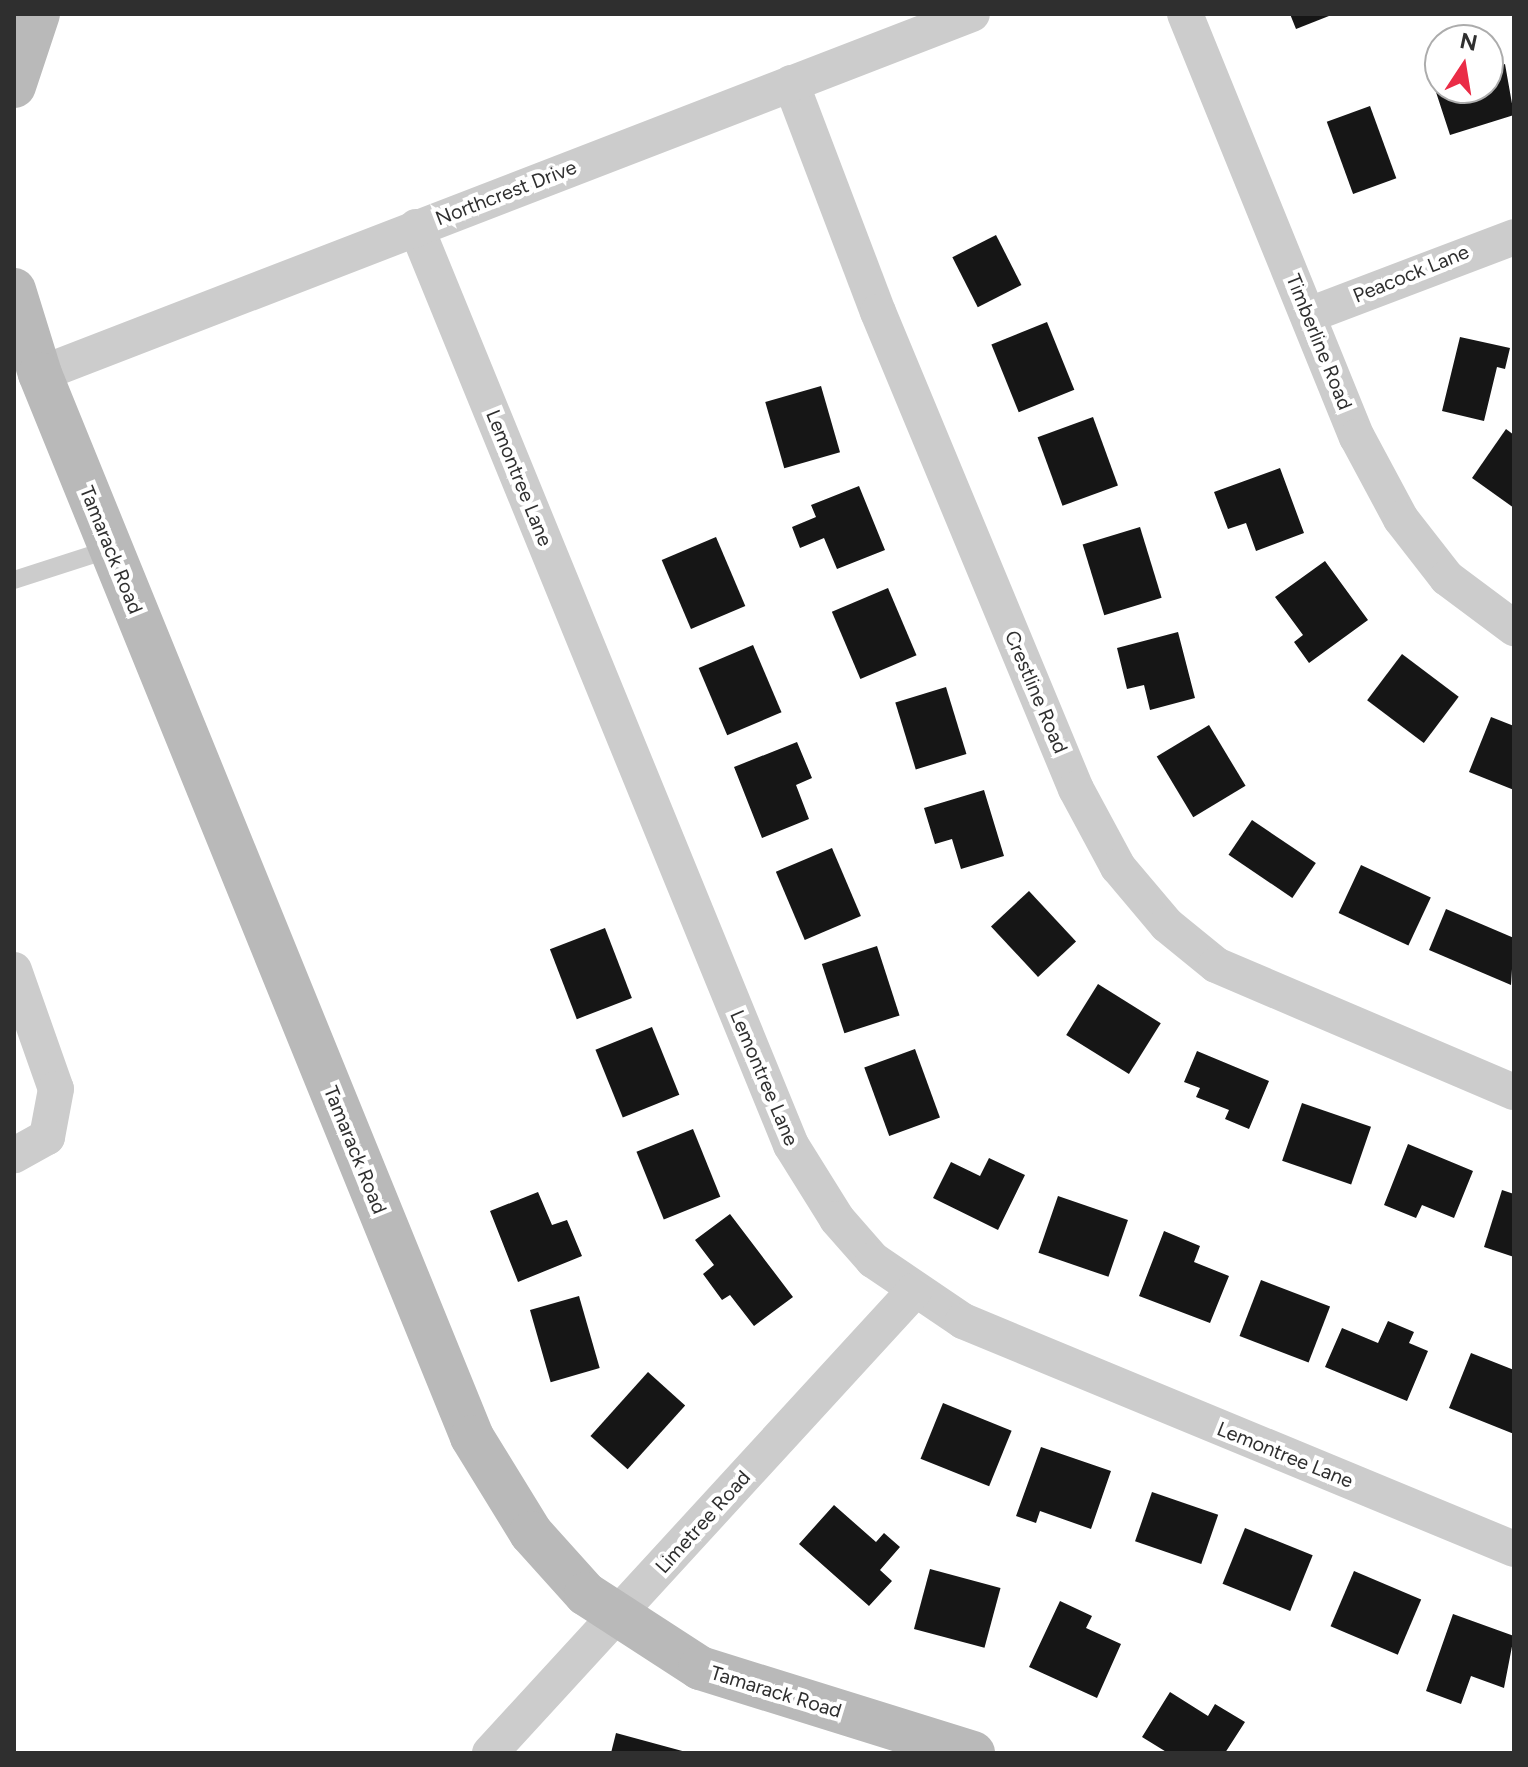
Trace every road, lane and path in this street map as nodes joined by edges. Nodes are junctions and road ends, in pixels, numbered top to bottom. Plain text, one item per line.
1 (38, 14) edge
2 (972, 14) edge
3 (1185, 14) edge
4 (791, 83) junction
5 (14, 86) edge
6 (416, 227) junction
7 (1514, 237) edge
8 (14, 290) edge
9 (1309, 315) junction
10 (40, 374) junction
11 (111, 549) junction
12 (14, 580) edge
13 (1514, 628) edge
14 (14, 970) edge
15 (1514, 1092) edge
16 (14, 1155) edge
17 (915, 1290) junction
18 (1514, 1549) edge
19 (617, 1615) junction
20 (490, 1753) edge
21 (973, 1753) edge

1 - 5 street
2 - 4 street, Northcrest Drive
3 - 9 street, Timberline Road
4 - 6 street, Northcrest Drive
4 - 15 street, Crestline Road
6 - 10 street, Northcrest Drive
6 - 17 street, Lemontree Lane
7 - 9 street, Peacock Lane
8 - 10 street, Tamarack Road
9 - 13 street, Timberline Road
10 - 11 street, Tamarack Road
11 - 12 lane
11 - 19 street, Tamarack Road
14 - 16 street
17 - 18 street, Lemontree Lane
17 - 19 street, Limetree Road
19 - 20 street, Limetree Road
19 - 21 street, Tamarack Road

